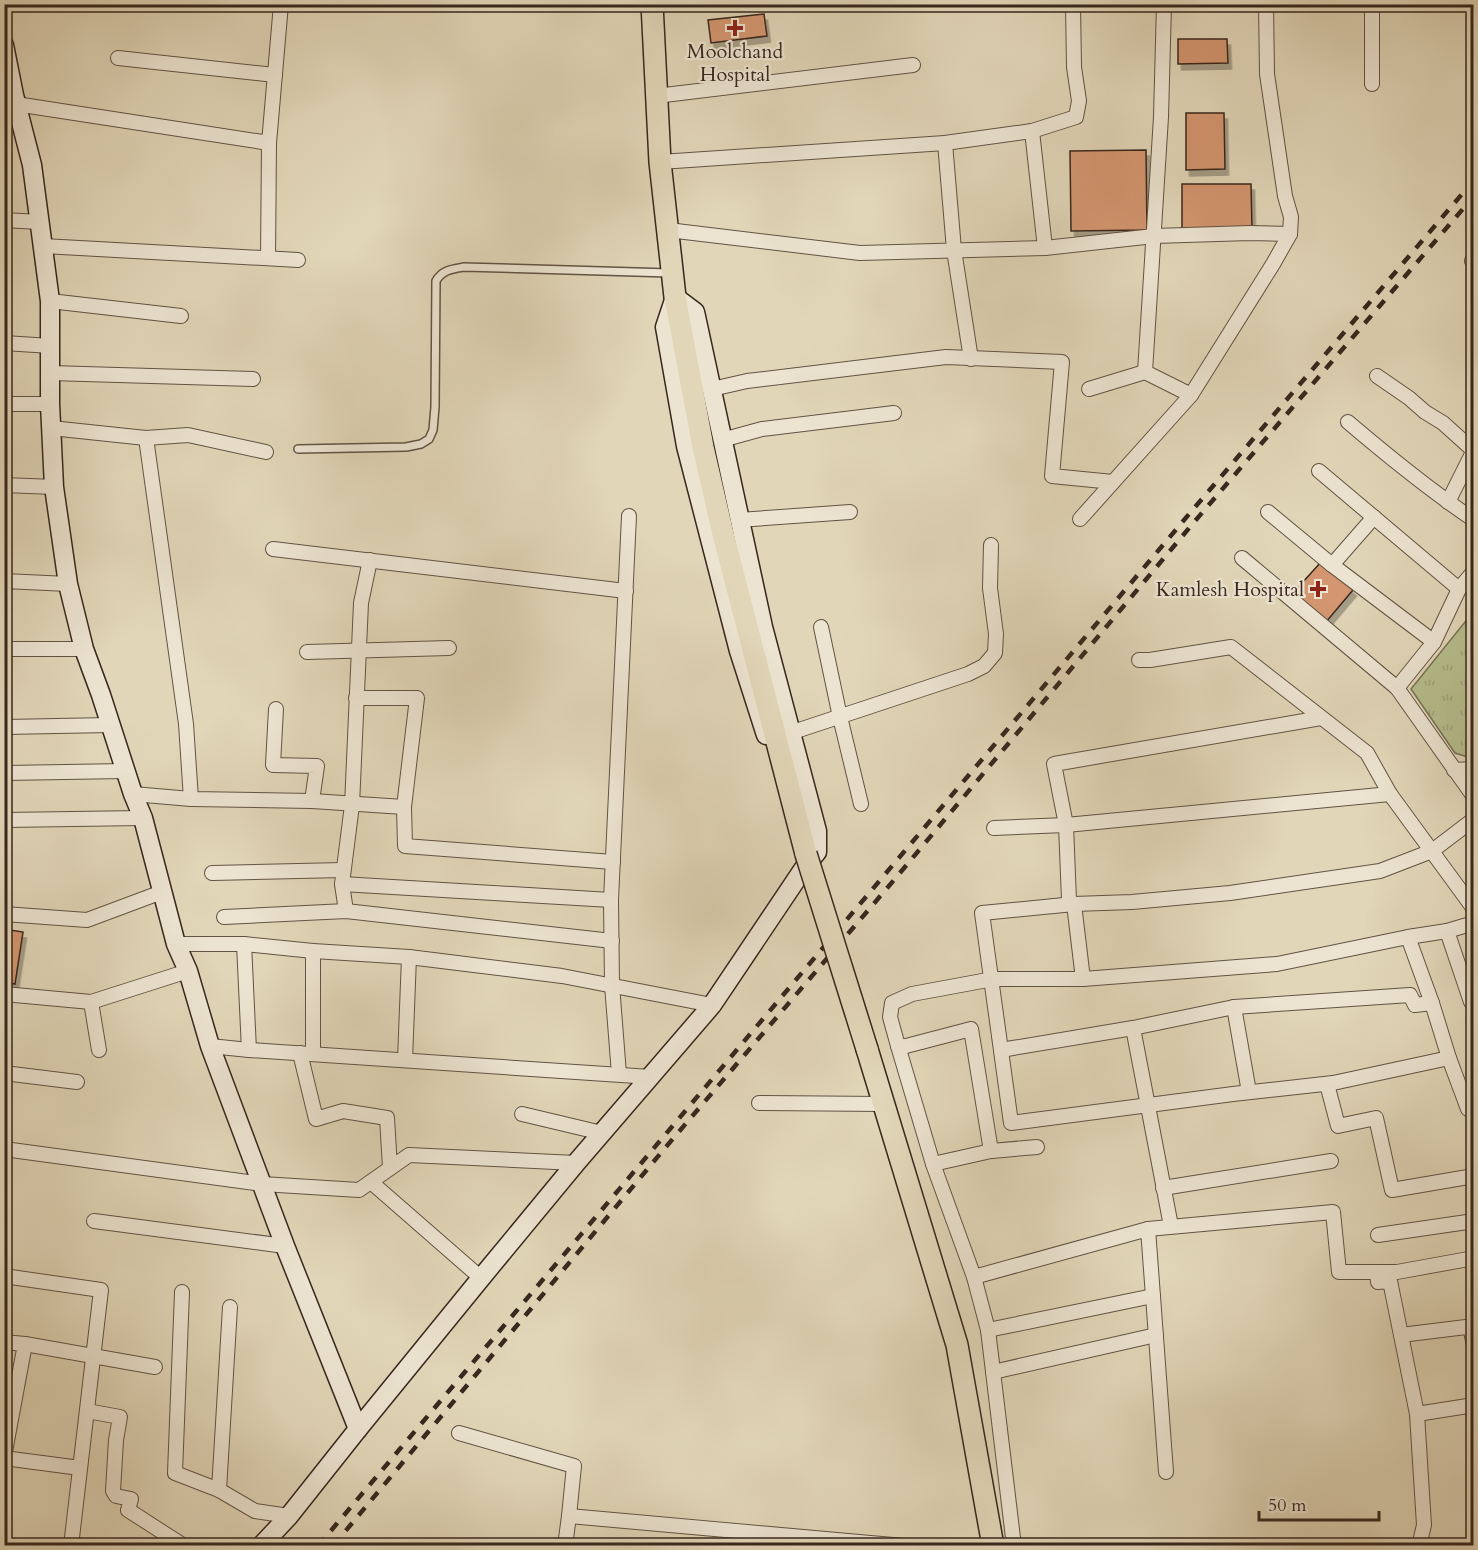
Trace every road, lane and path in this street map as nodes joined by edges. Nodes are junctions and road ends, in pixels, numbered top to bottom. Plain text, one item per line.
1 (281, 4) edge
2 (652, 4) edge
3 (1073, 4) edge
4 (1164, 4) edge
5 (1266, 4) edge
6 (1372, 4) edge
7 (4, 45) edge
8 (118, 58) dead end
9 (913, 65) dead end
10 (275, 75) junction
11 (1372, 84) dead end
12 (656, 96) junction
13 (12, 98) edge
14 (1032, 131) junction
15 (269, 143) junction
16 (945, 143) junction
17 (660, 162) junction
18 (4, 220) edge
19 (39, 222) junction
20 (668, 230) junction
21 (1290, 234) junction
22 (1154, 236) junction
23 (43, 246) junction
24 (1045, 248) junction
25 (954, 250) junction
26 (268, 258) junction
27 (298, 260) dead end
28 (672, 273) junction
29 (675, 297) junction
30 (50, 301) junction
31 (181, 316) dead end
32 (4, 343) edge
33 (51, 346) junction
34 (971, 358) junction
35 (1146, 372) junction
36 (50, 373) junction
37 (1377, 376) dead end
38 (253, 379) dead end
39 (712, 388) junction
40 (1089, 389) dead end
41 (1191, 395) junction
42 (50, 404) junction
43 (4, 405) edge
44 (894, 413) dead end
45 (1348, 422) dead end
46 (51, 428) junction
47 (146, 438) junction
48 (722, 440) junction
49 (298, 449) dead end
50 (1473, 450) edge
51 (266, 452) dead end
52 (1319, 471) dead end
53 (1113, 482) junction
54 (4, 485) edge
55 (54, 487) junction
56 (1448, 502) junction
57 (850, 512) dead end
58 (1268, 512) dead end
59 (629, 516) dead end
60 (1374, 517) junction
61 (1080, 519) dead end
62 (739, 520) junction
63 (1473, 520) edge
64 (991, 544) dead end
65 (273, 549) dead end
66 (1242, 558) dead end
67 (370, 560) junction
68 (1332, 564) junction
69 (1473, 571) edge
70 (4, 581) edge
71 (68, 584) junction
72 (1459, 589) junction
73 (626, 591) junction
74 (821, 627) dead end
75 (1434, 642) junction
76 (449, 648) dead end
77 (4, 649) edge
78 (84, 649) junction
79 (359, 651) junction
80 (307, 652) dead end
81 (1139, 660) dead end
82 (1397, 688) junction
83 (357, 698) junction
84 (276, 709) dead end
85 (840, 717) junction
86 (1321, 718) junction
87 (110, 725) junction
88 (4, 727) edge
89 (790, 733) junction
90 (1473, 769) edge
91 (1454, 770) junction
92 (126, 771) junction
93 (4, 773) edge
94 (133, 794) junction
95 (1390, 794) junction
96 (1473, 797) edge
97 (191, 799) junction
98 (312, 801) junction
99 (861, 804) dead end
100 (352, 805) junction
101 (404, 807) junction
102 (143, 818) junction
103 (1473, 819) edge
104 (4, 820) edge
105 (1066, 825) junction
106 (994, 828) dead end
107 (1432, 851) junction
108 (806, 860) junction
109 (613, 862) junction
110 (212, 873) dead end
111 (342, 877) junction
112 (162, 892) junction
113 (611, 900) junction
114 (1074, 904) junction
115 (1473, 909) edge
116 (346, 911) junction
117 (4, 914) edge
118 (224, 917) dead end
119 (1473, 923) edge
120 (1447, 932) junction
121 (1408, 937) junction
122 (612, 941) junction
123 (176, 944) junction
124 (244, 944) junction
125 (313, 951) junction
126 (409, 957) junction
127 (188, 971) junction
128 (993, 979) junction
129 (1083, 979) junction
130 (612, 985) junction
131 (4, 994) edge
132 (91, 1002) junction
133 (1471, 1002) dead end
134 (1432, 1003) junction
135 (712, 1005) junction
136 (1234, 1007) junction
137 (1133, 1028) junction
138 (210, 1046) junction
139 (898, 1046) junction
140 (99, 1050) dead end
141 (249, 1050) junction
142 (1001, 1050) junction
143 (306, 1053) junction
144 (1449, 1058) junction
145 (405, 1060) junction
146 (4, 1073) edge
147 (619, 1074) junction
148 (651, 1077) junction
149 (77, 1082) dead end
150 (1327, 1084) junction
151 (1249, 1092) junction
152 (759, 1103) dead end
153 (884, 1104) junction
154 (1148, 1105) junction
155 (1473, 1107) edge
156 (522, 1114) dead end
157 (602, 1133) junction
158 (1037, 1147) dead end
159 (4, 1149) edge
160 (991, 1151) junction
161 (1331, 1161) dead end
162 (576, 1163) junction
163 (933, 1164) junction
164 (390, 1168) junction
165 (1473, 1176) edge
166 (371, 1182) junction
167 (262, 1184) junction
168 (1163, 1188) junction
169 (94, 1221) dead end
170 (1473, 1221) edge
171 (1171, 1226) junction
172 (1148, 1228) junction
173 (1378, 1235) dead end
174 (285, 1246) junction
175 (1473, 1258) edge
176 (1377, 1272) junction
177 (4, 1276) edge
178 (974, 1277) junction
179 (481, 1278) junction
180 (182, 1292) dead end
181 (1153, 1296) junction
182 (230, 1307) dead end
183 (1472, 1326) edge
184 (988, 1330) junction
185 (1156, 1335) junction
186 (1401, 1335) junction
187 (4, 1342) edge
188 (25, 1344) junction
189 (1473, 1346) edge
190 (93, 1356) junction
191 (155, 1367) dead end
192 (993, 1372) junction
193 (1473, 1405) edge
194 (87, 1411) junction
195 (1417, 1413) junction
196 (358, 1429) junction
197 (459, 1433) dead end
198 (4, 1457) edge
199 (80, 1468) junction
200 (1166, 1472) dead end
201 (219, 1490) junction
202 (289, 1516) junction
203 (569, 1516) junction
204 (71, 1545) edge
205 (184, 1545) edge
206 (261, 1545) edge
207 (565, 1545) edge
208 (904, 1545) edge
209 (993, 1545) edge
210 (1014, 1545) edge
211 (1420, 1545) edge

1 - 10 street
2 - 12 main road
3 - 14 street
4 - 22 street
5 - 21 street
6 - 11 street
7 - 13 street
8 - 10 street
9 - 12 street
10 - 15 street
12 - 17 main road
13 - 15 street
13 - 19 street
14 - 16 street
14 - 24 street
15 - 26 street
16 - 17 street
16 - 25 street
17 - 20 main road
18 - 19 street
19 - 23 street
20 - 25 street
20 - 28 main road
21 - 22 street
21 - 41 street
22 - 24 street
22 - 35 street
23 - 26 street
23 - 30 street
24 - 25 street
25 - 34 street
26 - 27 street
28 - 29 main road
28 - 49 lane
29 - 39 street
29 - 108 main road
30 - 31 street
30 - 33 street
32 - 33 street
33 - 36 street
34 - 39 street
34 - 53 street
35 - 40 street
35 - 41 street
36 - 38 street
36 - 42 street
37 - 50 street
39 - 48 street
41 - 53 street
42 - 43 street
42 - 46 street
44 - 48 street
45 - 56 street
46 - 47 street
46 - 55 street
47 - 51 street
47 - 97 street
48 - 62 street
50 - 56 street
52 - 60 street
53 - 61 street
54 - 55 street
55 - 71 street
56 - 63 street
57 - 62 street
58 - 68 street
59 - 73 street
60 - 68 street
60 - 72 street
62 - 89 street
64 - 85 street
65 - 67 street
66 - 82 street
67 - 73 street
67 - 79 street
68 - 75 street
69 - 72 street
70 - 71 street
71 - 78 street
72 - 75 street
73 - 109 street
74 - 85 street
75 - 82 street
76 - 79 street
77 - 78 street
78 - 87 street
79 - 80 street
79 - 83 street
81 - 86 street
82 - 91 street
83 - 100 street
83 - 101 street
84 - 98 street
85 - 89 street
85 - 99 street
86 - 95 street
86 - 105 street
87 - 88 street
87 - 92 street
89 - 108 street
90 - 91 street
91 - 96 street
92 - 93 street
92 - 94 street
94 - 97 street
94 - 102 street
95 - 105 street
95 - 107 street
97 - 98 street
98 - 100 street
100 - 101 street
100 - 111 street
101 - 109 street
102 - 104 street
102 - 112 street
103 - 107 street
105 - 106 street
105 - 114 street
107 - 114 street
107 - 115 street
108 - 135 street
108 - 153 main road, bridge
109 - 113 street
110 - 111 street
111 - 113 street
111 - 116 street
112 - 117 street
112 - 123 street
113 - 122 street
114 - 128 street
114 - 129 street
116 - 118 street
116 - 122 street
119 - 120 street
120 - 121 street
120 - 133 street
121 - 129 street
121 - 134 street
122 - 130 street
123 - 124 street
123 - 127 street
124 - 125 street
124 - 141 street
125 - 126 street
125 - 143 street
126 - 130 street
126 - 145 street
127 - 132 street
127 - 138 street
128 - 129 street
128 - 139 street
128 - 142 street
130 - 135 street
130 - 147 street
131 - 132 street
132 - 140 street
134 - 136 street
134 - 144 street
135 - 148 street
136 - 137 street
136 - 151 street
137 - 142 street
137 - 154 street
138 - 141 street
138 - 167 street
139 - 160 street
139 - 163 street
141 - 143 street
142 - 154 street
143 - 145 street
143 - 164 street
144 - 150 street
144 - 155 street
145 - 147 street
146 - 149 street
147 - 148 street
148 - 157 street
150 - 151 street
150 - 165 street
151 - 154 street
152 - 153 street
153 - 209 main road
154 - 168 street
156 - 157 street
157 - 162 street
158 - 160 street
159 - 167 street
160 - 163 street
161 - 168 street
162 - 164 street
162 - 179 street
163 - 178 street
164 - 166 street
166 - 167 street
166 - 179 street
167 - 174 street
168 - 171 street
169 - 174 street
170 - 173 street
171 - 172 street
171 - 176 street
172 - 178 street
172 - 181 street
174 - 196 street
175 - 176 street
176 - 186 street
177 - 190 street
178 - 184 street
179 - 196 street
180 - 201 street
181 - 184 street
181 - 185 street
182 - 201 street
183 - 186 street
183 - 189 street
184 - 192 street
185 - 192 street
185 - 200 street
186 - 195 street
187 - 188 street
188 - 190 street
188 - 198 street
190 - 191 street
190 - 194 street
192 - 210 street
193 - 195 street
194 - 199 street
194 - 205 street
195 - 211 street
196 - 202 street
197 - 203 street
198 - 199 street
199 - 204 street
201 - 202 street
202 - 206 street
203 - 207 street
203 - 208 street

